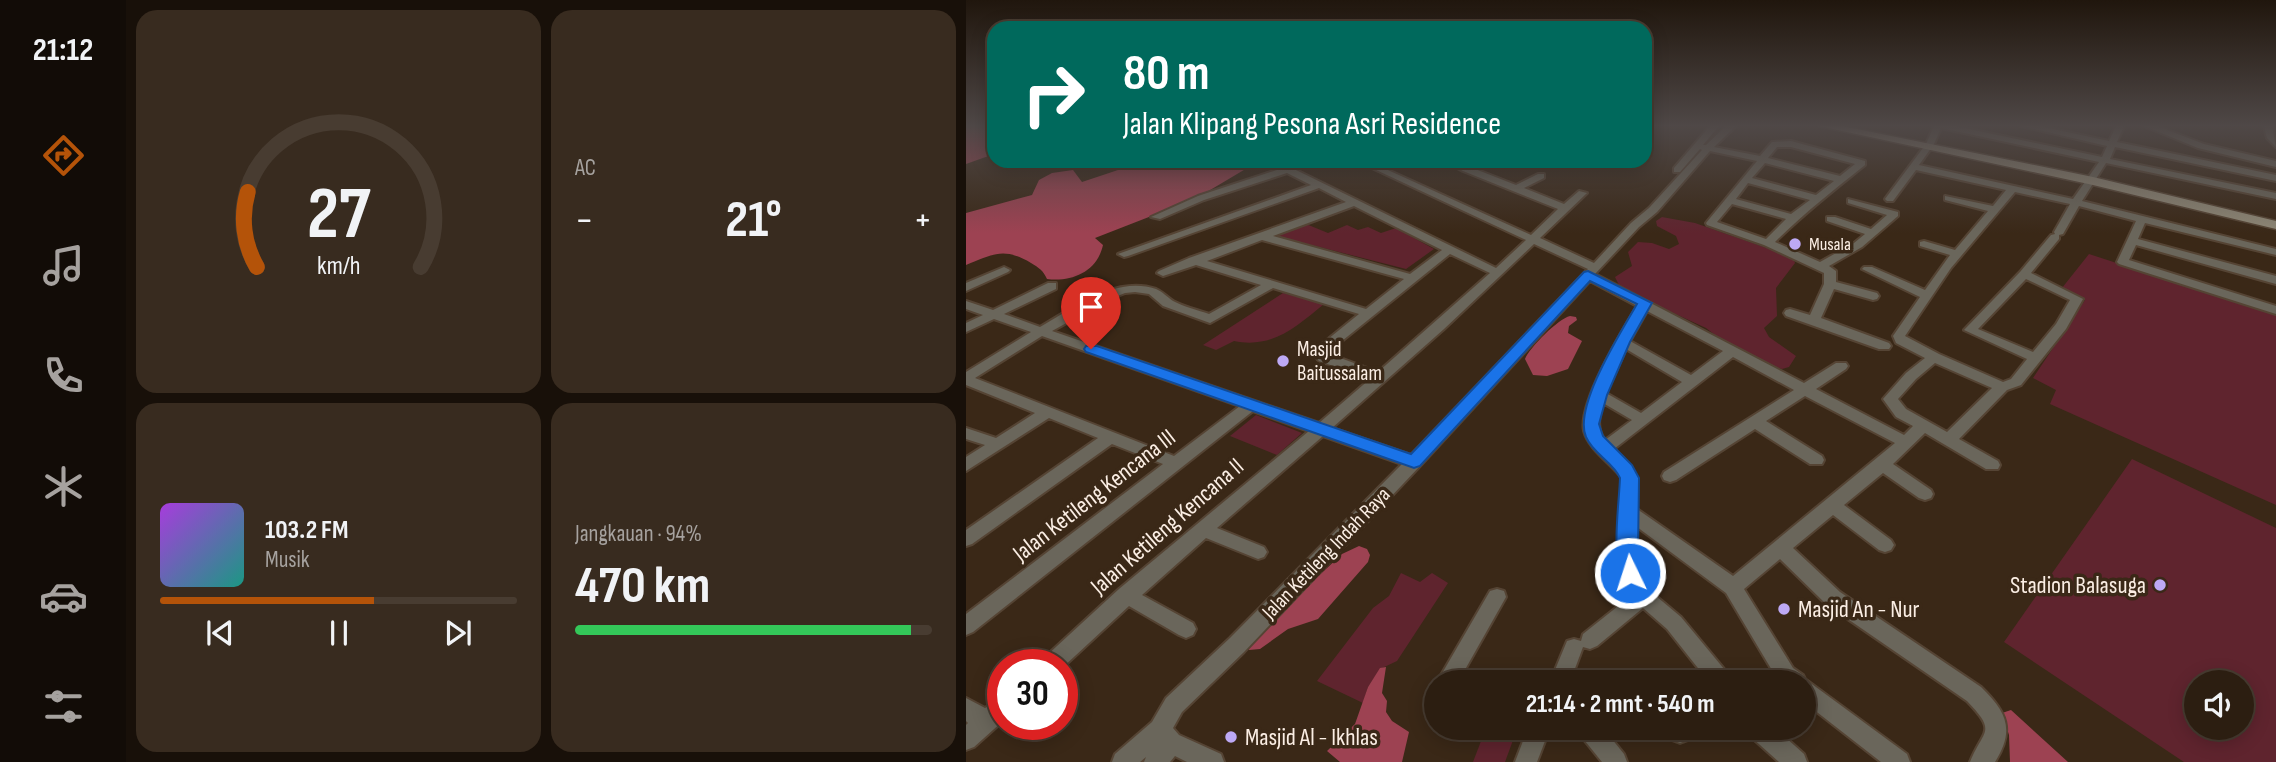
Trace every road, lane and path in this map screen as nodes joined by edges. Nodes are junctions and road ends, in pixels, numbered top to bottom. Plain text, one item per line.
1 (1684, 162) edge
2 (1696, 162) edge
3 (1759, 162) edge
4 (1771, 162) edge
5 (1852, 162) edge
6 (1918, 162) edge
7 (2005, 162) edge
8 (2103, 162) edge
9 (2117, 162) edge
10 (2202, 162) edge
11 (1914, 167) junction
12 (1290, 168) edge
13 (1376, 168) edge
14 (1287, 169) junction
15 (1466, 169) edge
16 (1541, 176) dead end
17 (2276, 177) edge
18 (1745, 179) junction
19 (2090, 179) junction
20 (1843, 180) junction
21 (1319, 186) junction
22 (2012, 188) junction
23 (1515, 189) junction
24 (1582, 193) dead end
25 (2276, 196) edge
26 (1948, 198) dead end
27 (1819, 199) junction
28 (1890, 199) dead end
29 (1728, 200) junction
30 (1851, 201) dead end
31 (1355, 202) junction
32 (2077, 203) junction
33 (2193, 203) junction
34 (1565, 208) junction
35 (1994, 209) junction
36 (1642, 216) junction
37 (1156, 217) dead end
38 (1793, 218) junction
39 (1831, 219) dead end
40 (2142, 219) junction
41 (2276, 220) edge
42 (2276, 225) edge
43 (1873, 233) junction
44 (1260, 236) junction
45 (1533, 240) junction
46 (2132, 241) junction
47 (1768, 243) junction
48 (1924, 244) dead end
49 (1448, 250) junction
50 (2276, 253) edge
51 (1124, 254) dead end
52 (1957, 254) junction
53 (1193, 260) junction
54 (1821, 266) junction
55 (1868, 269) dead end
56 (1004, 270) dead end
57 (1592, 272) junction
58 (1163, 273) dead end
59 (1498, 273) junction
60 (2024, 274) junction
61 (1412, 278) junction
62 (2276, 280) edge
63 (1271, 284) junction
64 (1830, 284) junction
65 (1052, 286) dead end
66 (966, 287) edge
67 (1926, 295) junction
68 (1873, 296) dead end
69 (1645, 303) junction
70 (966, 305) edge
71 (2276, 310) edge
72 (991, 313) junction
73 (1367, 313) junction
74 (1790, 313) dead end
75 (1814, 320) junction
76 (966, 328) edge
77 (1040, 331) junction
78 (1623, 342) junction
79 (1884, 346) dead end
80 (1733, 350) junction
81 (1934, 357) junction
82 (2035, 358) junction
83 (1841, 366) dead end
84 (1381, 378) junction
85 (966, 379) edge
86 (1692, 382) junction
87 (2002, 387) junction
88 (1804, 389) junction
89 (1599, 395) junction
90 (1252, 404) junction
91 (1049, 411) junction
92 (1901, 413) junction
93 (1643, 420) junction
94 (1754, 421) junction
95 (1923, 426) junction
96 (1880, 427) junction
97 (1320, 428) junction
98 (966, 433) edge
99 (1110, 437) junction
100 (1949, 440) junction
101 (1905, 442) junction
102 (998, 444) junction
103 (1605, 448) junction
104 (1816, 460) dead end
105 (1414, 462) junction
106 (1176, 463) junction
107 (966, 465) edge
108 (1882, 465) junction
109 (1992, 465) dead end
110 (1670, 476) dead end
111 (1925, 494) dead end
112 (1833, 506) junction
113 (1628, 510) junction
114 (1202, 528) junction
115 (966, 539) edge
116 (1885, 545) dead end
117 (1782, 549) junction
118 (1258, 552) dead end
119 (1733, 587) junction
120 (1126, 595) junction
121 (1497, 597) dead end
122 (1643, 597) junction
123 (966, 626) edge
124 (1186, 629) dead end
125 (1068, 649) edge
126 (1454, 670) edge
127 (1567, 670) edge
128 (1712, 670) edge
129 (1782, 670) edge
130 (1816, 698) edge
131 (966, 709) edge
132 (987, 713) edge
133 (987, 720) edge
134 (1166, 736) junction
135 (966, 738) edge
136 (1531, 740) edge
137 (1599, 740) edge
138 (1771, 740) edge
139 (1122, 762) edge
140 (1156, 762) edge
141 (1213, 762) edge
142 (1526, 762) edge
143 (1616, 762) edge
144 (1796, 762) edge
145 (1899, 762) edge
146 (1981, 762) edge

1 - 36 street, Jalan Ketileng Indah Raya
2 - 36 street, Jalan Ketileng Indah Raya
3 - 18 street
4 - 20 street
5 - 20 street
6 - 11 street
7 - 19 main road
8 - 19 street
9 - 25 street
10 - 17 street
11 - 22 street
11 - 28 street
12 - 14 street
13 - 45 street
14 - 21 street
14 - 37 street
15 - 23 street
16 - 23 street
18 - 27 street
18 - 29 street
19 - 32 street
19 - 33 main road
20 - 27 street
21 - 31 street
21 - 51 street
22 - 32 street
22 - 35 street
23 - 34 street
24 - 34 street, Jalan Ketileng Kencana II
26 - 35 street
27 - 38 street
29 - 38 street
29 - 47 street
30 - 43 street
31 - 44 street
31 - 49 street
32 - 40 street
32 - 60 street
33 - 41 main road
33 - 42 main road
34 - 45 street, Jalan Ketileng Kencana II
35 - 52 street
36 - 57 street, Jalan Ketileng Indah Raya
38 - 47 street
39 - 43 street
40 - 46 street
40 - 50 street
43 - 54 street
44 - 53 street
44 - 61 street
45 - 57 street
45 - 59 street, Jalan Ketileng Kencana II
46 - 62 street
46 - 71 street
47 - 54 street
48 - 52 street
49 - 59 street
49 - 61 street
52 - 67 street
53 - 58 street
53 - 63 street
54 - 64 street
55 - 67 street
56 - 66 street
57 - 69 street
57 - 105 street, Jalan Ketileng Indah Raya
59 - 84 street, Jalan Ketileng Kencana II
60 - 82 street
60 - 82 street
61 - 73 street
63 - 73 street
63 - 77 street
64 - 68 street
64 - 75 street
65 - 72 street
67 - 81 street
69 - 78 street
69 - 80 street
70 - 72 street
72 - 76 street
72 - 77 street
73 - 84 street
74 - 75 street
75 - 79 street
77 - 85 street
77 - 90 street
78 - 86 street
78 - 89 street
80 - 86 street
80 - 88 street
81 - 87 street
81 - 92 street
82 - 87 street
83 - 88 street
84 - 97 street, Jalan Ketileng Kencana II
85 - 91 street
86 - 93 street
87 - 100 street
88 - 94 street
88 - 96 street
89 - 93 street
89 - 103 street
90 - 97 street
90 - 106 street, Jalan Ketileng Kencana III
91 - 99 street
91 - 102 street
92 - 95 street
92 - 96 street
93 - 103 street
94 - 104 street
94 - 110 street
95 - 100 street
95 - 101 street
96 - 101 street
97 - 105 street
97 - 114 street, Jalan Ketileng Kencana II
98 - 102 street
99 - 106 street
99 - 115 street
100 - 109 street
101 - 108 street
102 - 107 street
103 - 113 street
105 - 134 street, Jalan Ketileng Indah Raya
106 - 123 street, Jalan Ketileng Kencana III
108 - 111 street
108 - 112 street
112 - 116 street
112 - 117 street
113 - 119 street
113 - 122 street
114 - 118 street
114 - 120 street, Jalan Ketileng Kencana II
117 - 119 street
117 - 146 street
119 - 129 street
120 - 124 street
120 - 125 street, Jalan Ketileng Kencana II
121 - 126 street
122 - 127 street
122 - 128 street
130 - 145 street
131 - 132 street
133 - 135 street
134 - 139 street, Jalan Ketileng Indah Raya
134 - 140 street, Jalan Ketileng Indah Raya
134 - 141 street
136 - 142 street
137 - 143 street
138 - 144 street

